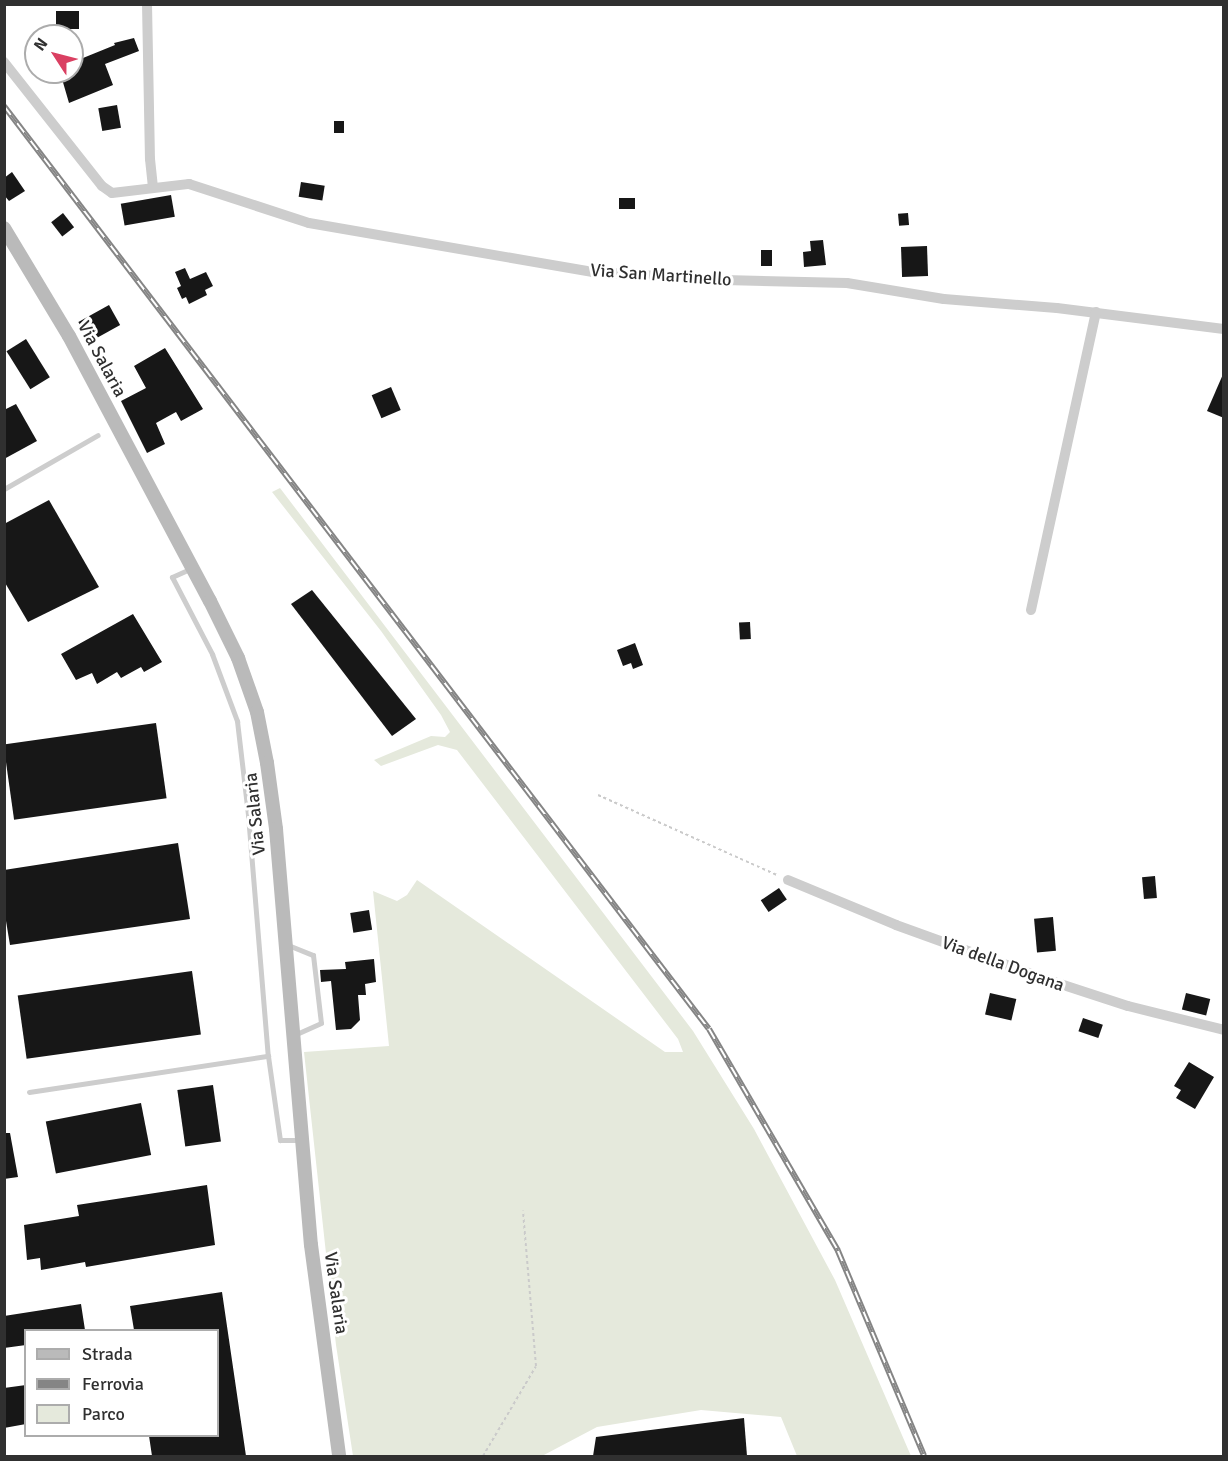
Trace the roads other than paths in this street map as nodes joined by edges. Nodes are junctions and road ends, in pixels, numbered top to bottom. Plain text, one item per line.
1 (147, 4) edge
2 (4, 62) edge
3 (153, 187) junction
4 (4, 228) edge
5 (1096, 312) junction
6 (1224, 329) edge
7 (98, 435) dead end
8 (4, 489) edge
9 (192, 568) junction
10 (1031, 610) dead end
11 (788, 880) road end
12 (284, 943) junction
13 (1224, 1030) edge
14 (292, 1036) junction
15 (268, 1056) junction
16 (28, 1092) dead end
17 (301, 1140) junction
18 (339, 1456) edge

1 - 3 street
2 - 3 street, Via San Martinello
3 - 5 street, Via San Martinello
4 - 9 main road, Via Salaria
5 - 6 street, Via San Martinello
5 - 10 street
7 - 8 lane
9 - 12 main road, Via Salaria
9 - 15 lane
11 - 13 street, Via della Dogana
12 - 14 main road, Via Salaria
12 - 14 lane
14 - 17 main road, Via Salaria
15 - 16 lane
15 - 17 lane
17 - 18 main road, Via Salaria

